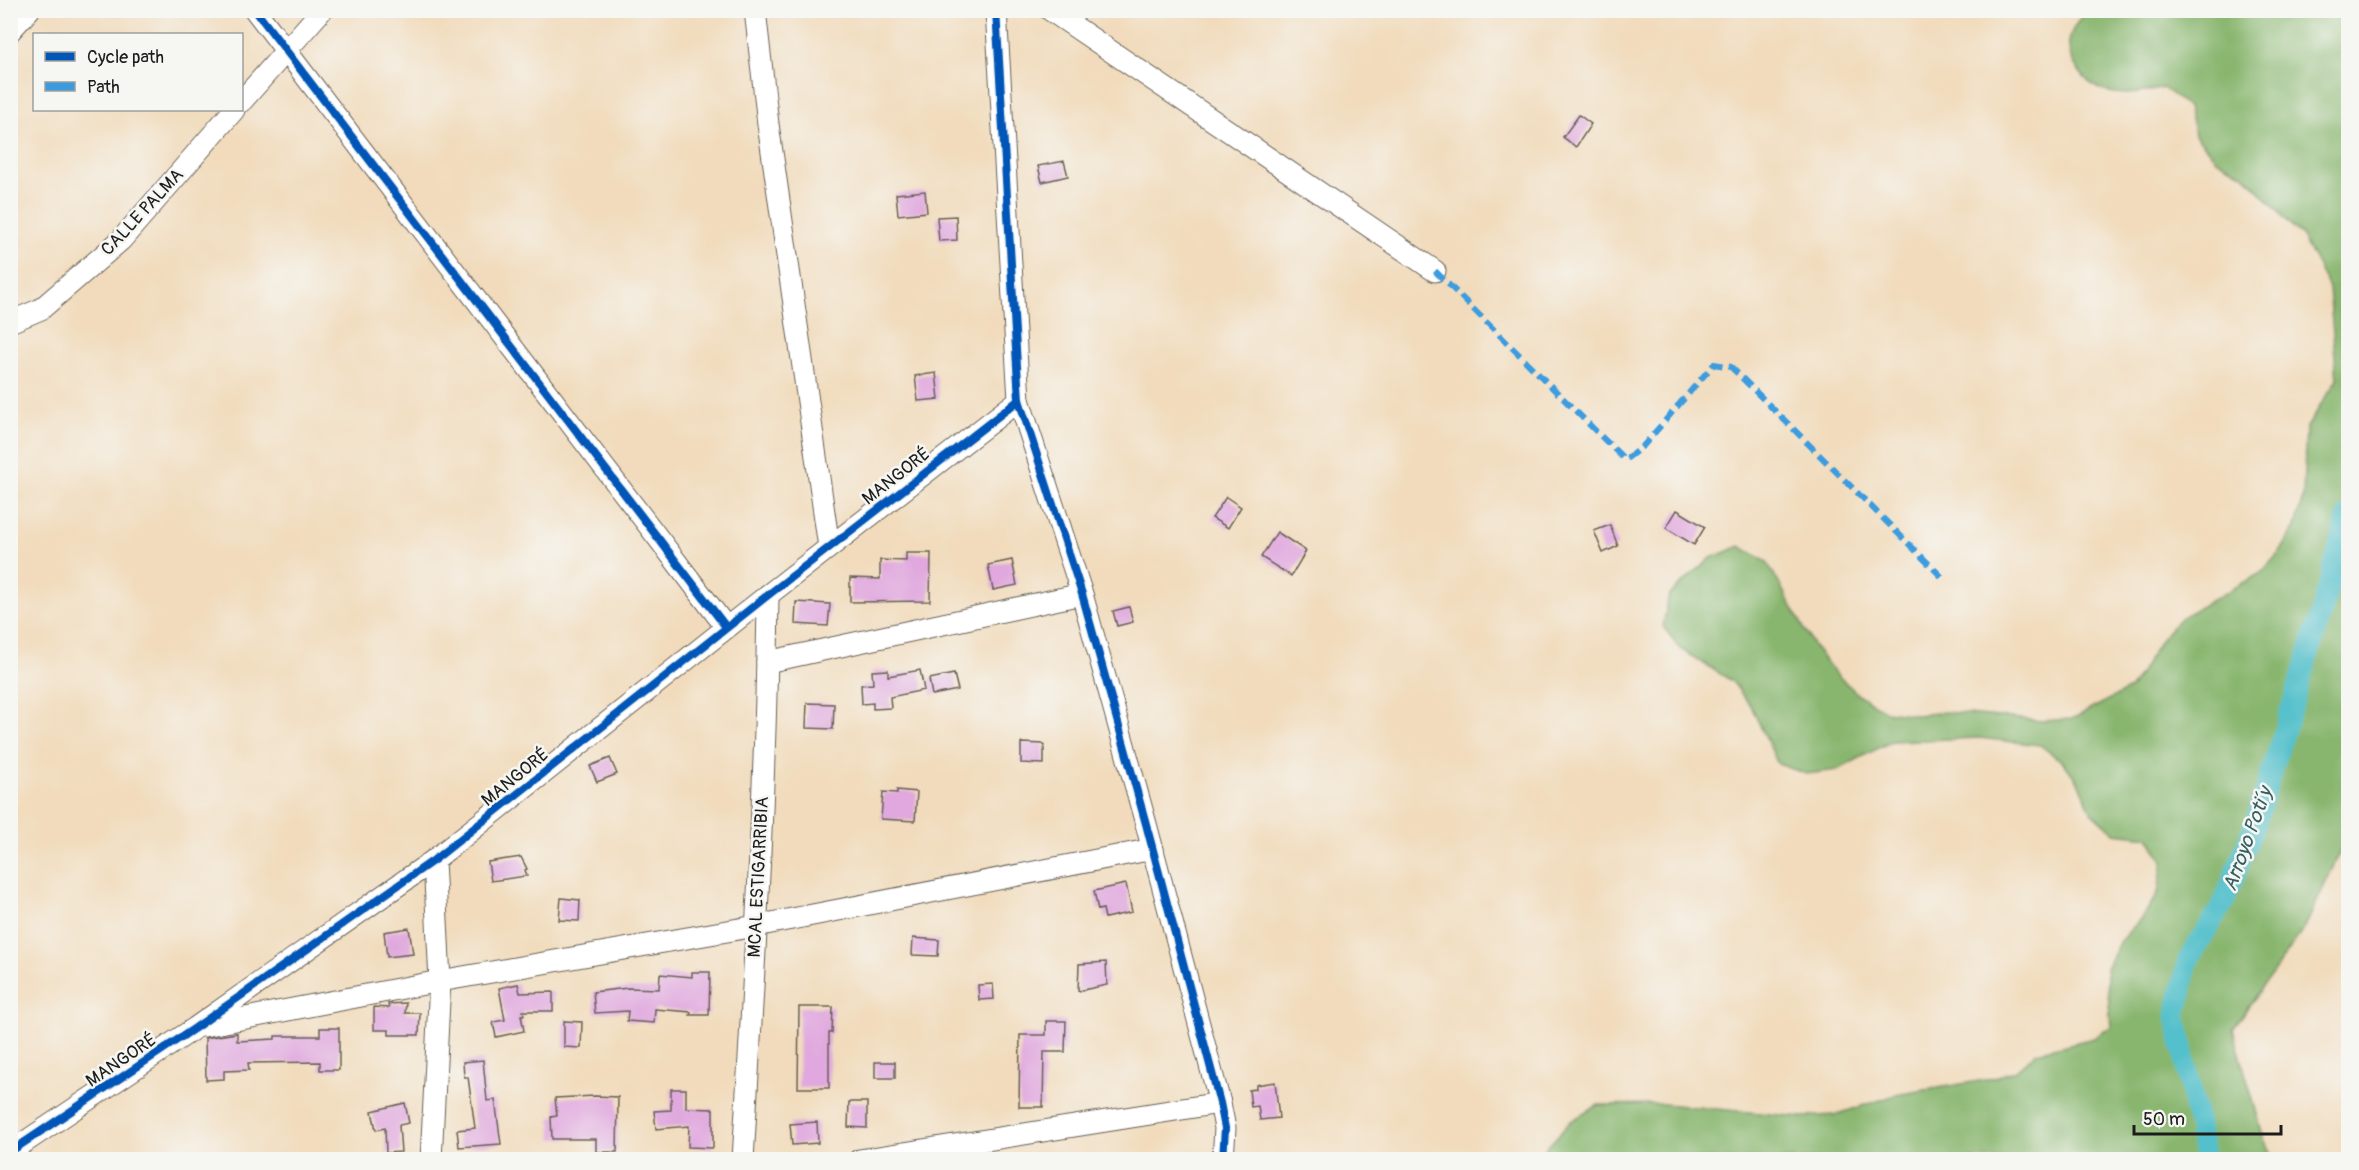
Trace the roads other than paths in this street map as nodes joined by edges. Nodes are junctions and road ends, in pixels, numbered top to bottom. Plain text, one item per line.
1 (29, 10) edge
2 (255, 10) edge
3 (322, 10) edge
4 (755, 10) edge
5 (996, 10) edge
6 (1050, 10) edge
7 (10, 31) edge
8 (285, 51) junction
9 (243, 100) edge
10 (233, 111) edge
11 (1435, 272) dead end
12 (10, 322) edge
13 (1019, 400) junction
14 (829, 547) junction
15 (1082, 594) junction
16 (768, 595) junction
17 (726, 627) junction
18 (767, 662) junction
19 (1153, 849) junction
20 (434, 860) junction
21 (756, 926) junction
22 (441, 981) junction
23 (195, 1028) junction
24 (1220, 1103) junction
25 (31, 1149) edge
26 (10, 1152) edge
27 (431, 1160) edge
28 (743, 1160) edge
29 (859, 1160) edge
30 (1223, 1160) edge

1 - 7 street
2 - 8 street
3 - 8 street
4 - 14 street
5 - 13 street
6 - 11 street
8 - 9 street
8 - 17 street
10 - 12 street, CALLE PALMA
13 - 14 street, MANGORÉ
13 - 15 street
14 - 16 street, MANGORÉ
15 - 18 street
15 - 19 street
16 - 17 street, MANGORÉ
16 - 18 street, MCAL ESTIGARRIBIA
17 - 20 street, MANGORÉ
18 - 21 street, MCAL ESTIGARRIBIA
19 - 21 street
19 - 24 street
20 - 22 street
20 - 23 street, MANGORÉ
21 - 22 street
21 - 28 street, MCAL ESTIGARRIBIA
22 - 23 street
22 - 27 street
23 - 25 street, MANGORÉ
24 - 29 street
24 - 30 street
25 - 26 street, MANGORÉ

